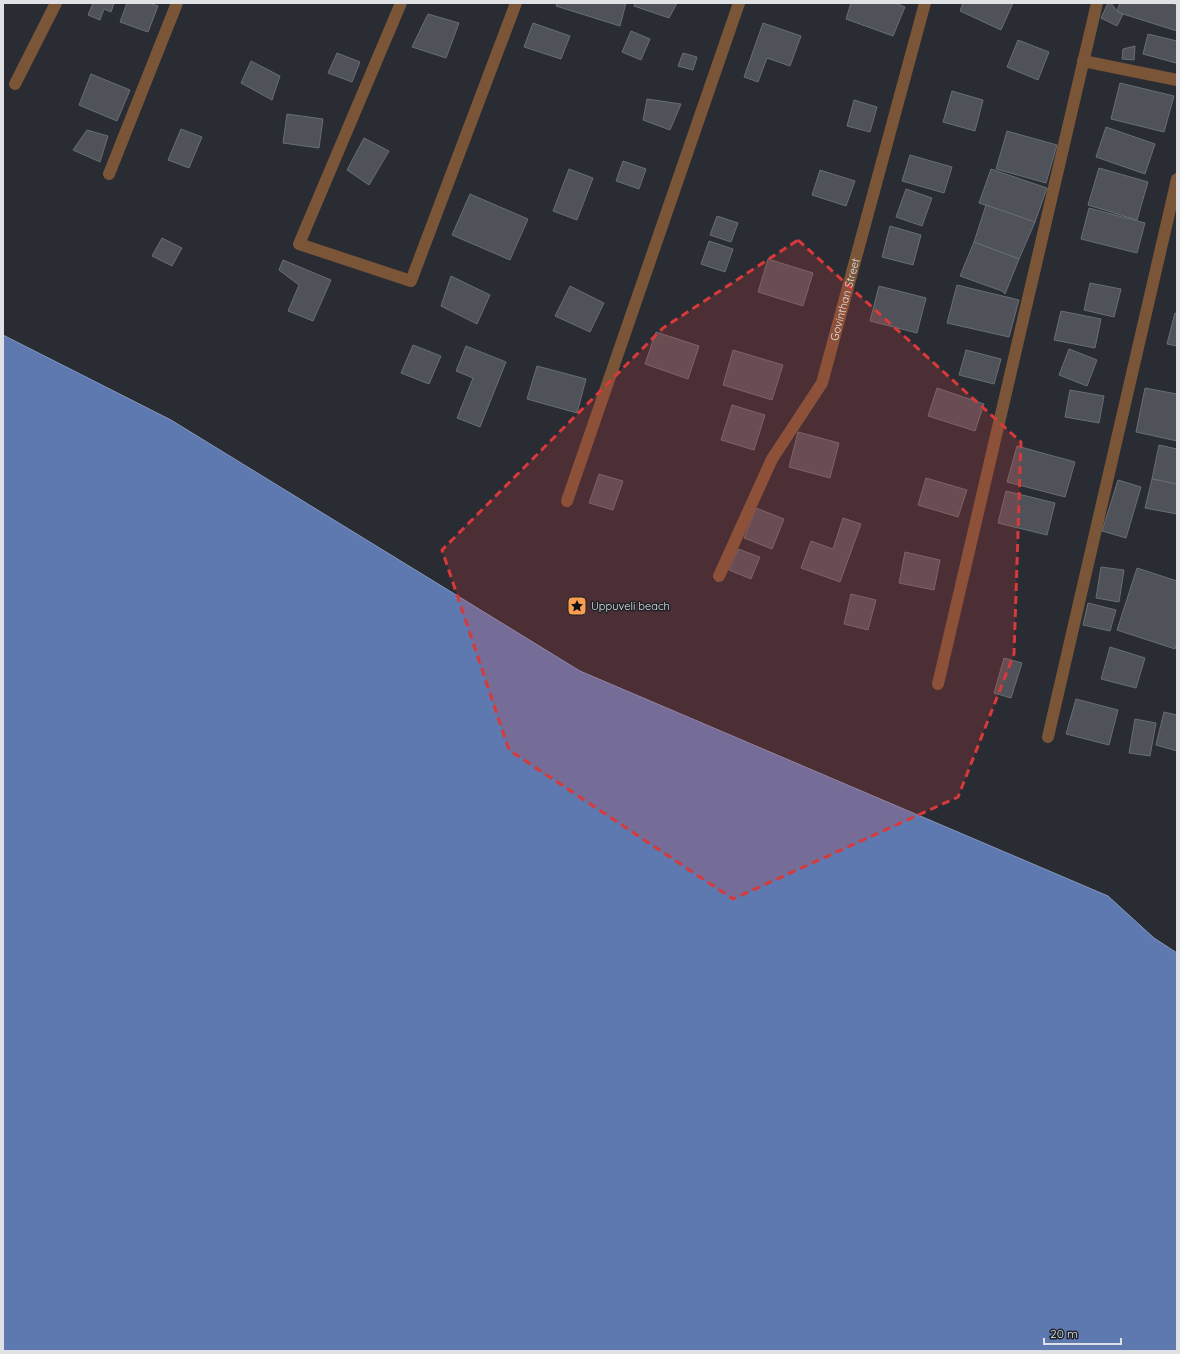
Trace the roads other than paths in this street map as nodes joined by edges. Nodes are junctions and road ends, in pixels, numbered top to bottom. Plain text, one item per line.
1 (56, 3) edge
2 (401, 3) edge
3 (516, 3) edge
4 (739, 3) edge
5 (925, 3) edge
6 (1097, 3) edge
7 (172, 4) edge
8 (1083, 61) junction
9 (1177, 80) edge
10 (15, 84) dead end
11 (109, 174) dead end
12 (1177, 179) edge
13 (567, 501) dead end
14 (719, 576) dead end
15 (938, 684) dead end
16 (1048, 737) dead end

1 - 10 street
2 - 3 street
4 - 13 street
5 - 14 street, Govinthan Street
6 - 8 street
7 - 11 street
8 - 9 street
8 - 15 street
12 - 16 street

